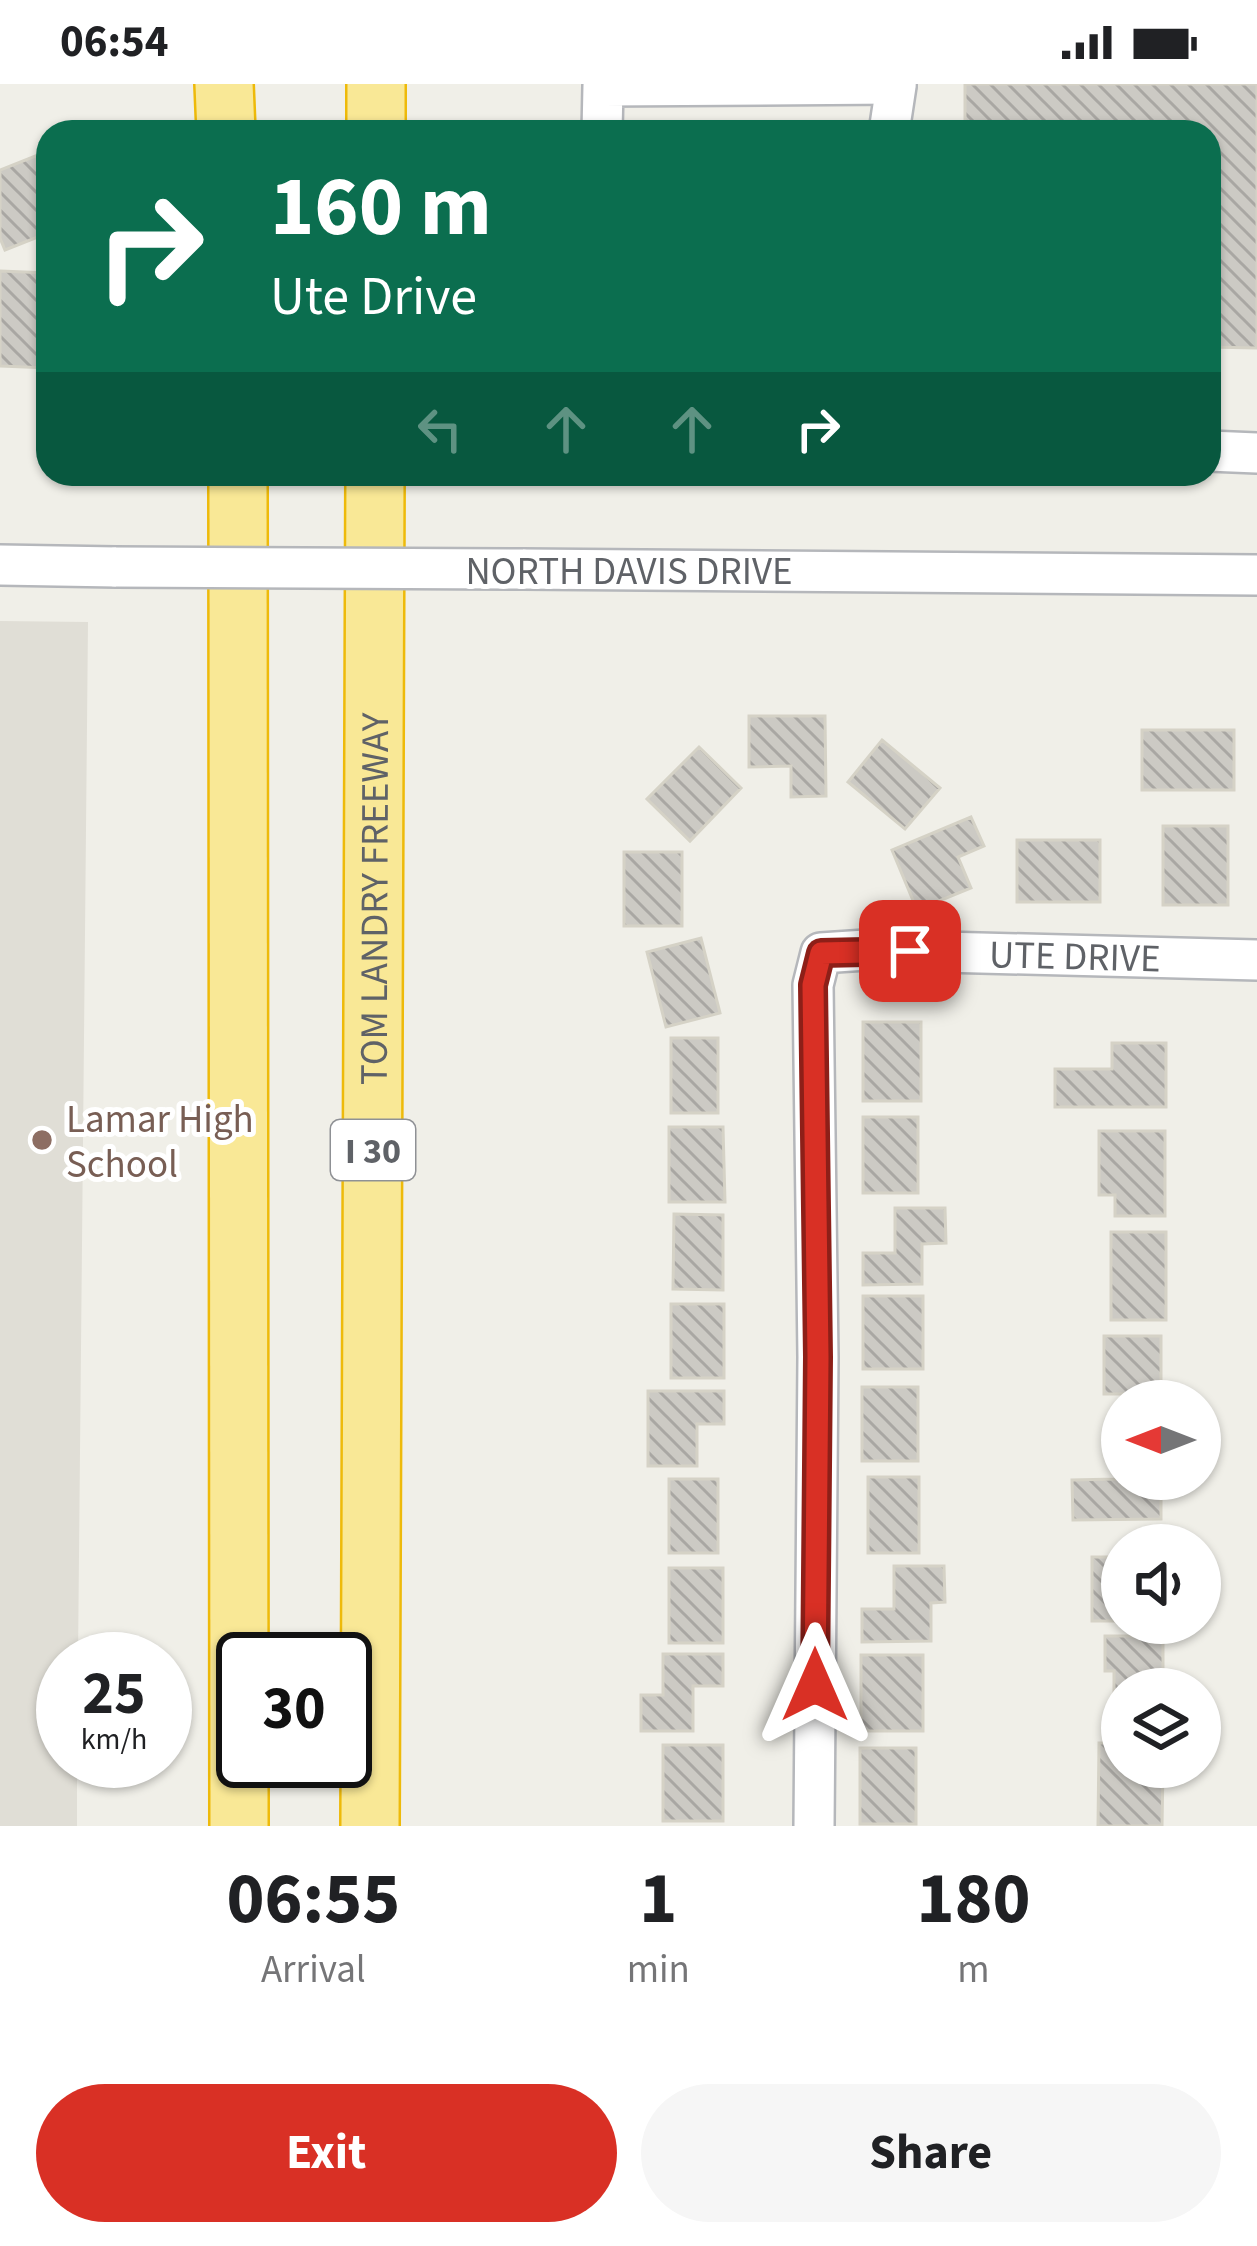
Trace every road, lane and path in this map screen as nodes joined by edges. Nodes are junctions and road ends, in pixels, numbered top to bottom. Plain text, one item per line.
1 (224, 84) edge
2 (241, 84) edge
3 (376, 84) edge
4 (896, 85) edge
5 (226, 120) edge
6 (241, 120) edge
7 (376, 120) edge
8 (602, 120) edge
9 (891, 120) edge
10 (1221, 452) edge
11 (1257, 453) edge
12 (238, 486) edge
13 (375, 486) edge
14 (0, 566) edge
15 (1257, 575) edge
16 (1257, 960) edge
17 (239, 1826) edge
18 (370, 1826) edge
19 (814, 1826) edge

1 - 5 highway
2 - 6 highway
3 - 7 highway
4 - 8 street
4 - 9 street
10 - 11 street
12 - 17 highway
13 - 18 highway, TOM LANDRY FREEWAY / I 30
14 - 15 street, NORTH DAVIS DRIVE, bridge
16 - 19 street, UTE DRIVE

